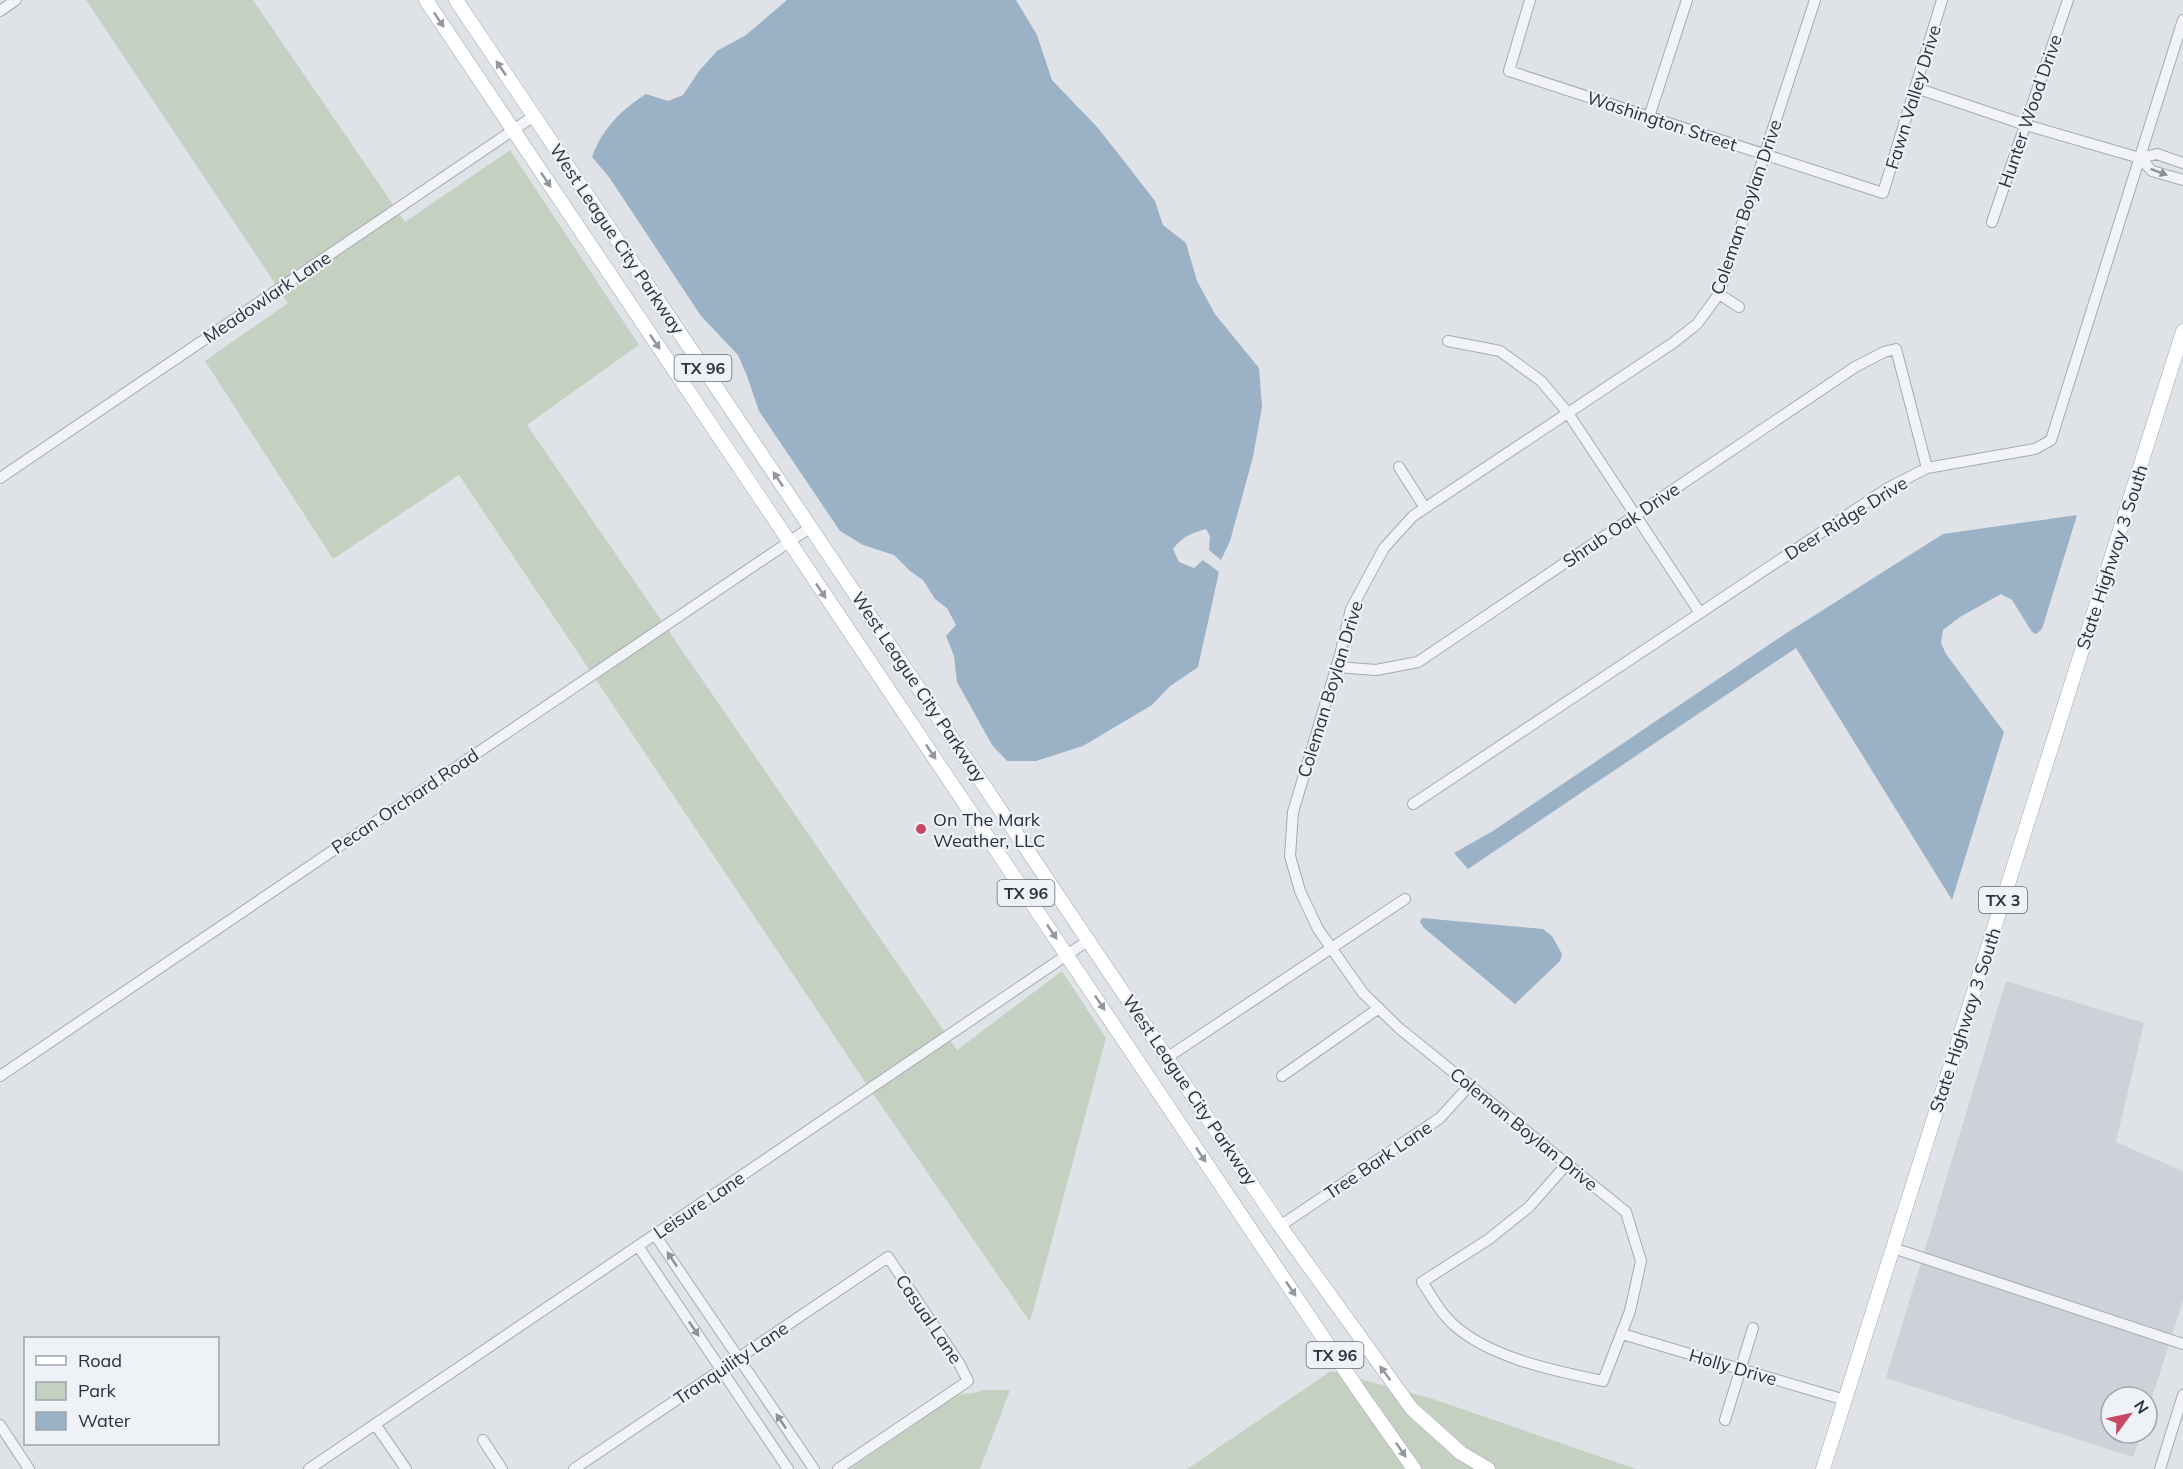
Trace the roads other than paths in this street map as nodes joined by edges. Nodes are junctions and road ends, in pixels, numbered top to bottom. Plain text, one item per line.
1 (16, 0) edge
2 (426, 0) edge
3 (456, 0) edge
4 (1530, 0) edge
5 (1687, 0) edge
6 (1815, 0) edge
7 (1942, 0) edge
8 (2068, 0) edge
9 (0, 11) edge
10 (2183, 20) edge
11 (1916, 88) junction
12 (534, 116) junction
13 (1649, 117) junction
14 (2026, 125) junction
15 (514, 131) junction
16 (1765, 155) junction
17 (2140, 158) junction
18 (2183, 163) edge
19 (2183, 180) edge
20 (1884, 193) joint
21 (1992, 222) dead end
22 (1719, 294) junction
23 (1739, 308) dead end
24 (2183, 331) edge
25 (1448, 341) dead end
26 (1568, 413) junction
27 (1399, 467) dead end
28 (1927, 468) junction
29 (0, 478) edge
30 (1425, 508) junction
31 (1635, 515) junction
32 (811, 527) junction
33 (789, 542) junction
34 (1700, 613) junction
35 (1336, 667) junction
36 (1413, 804) dead end
37 (1405, 899) dead end
38 (1089, 940) junction
39 (1332, 949) junction
40 (1068, 955) junction
41 (1379, 1008) junction
42 (1168, 1057) junction
43 (0, 1076) edge
44 (1282, 1076) dead end
45 (1470, 1085) junction
46 (1567, 1164) junction
47 (1280, 1226) junction
48 (655, 1234) junction
49 (1258, 1240) junction
50 (638, 1246) junction
51 (1893, 1248) junction
52 (888, 1257) joint
53 (1753, 1328) dead end
54 (1622, 1334) junction
55 (2183, 1344) edge
56 (739, 1358) junction
57 (722, 1369) junction
58 (1741, 1369) junction
59 (2183, 1395) edge
60 (1845, 1400) junction
61 (1725, 1420) dead end
62 (375, 1424) junction
63 (0, 1425) edge
64 (483, 1440) dead end
65 (29, 1469) edge
66 (309, 1469) edge
67 (406, 1469) edge
68 (502, 1469) edge
69 (574, 1469) edge
70 (788, 1469) edge
71 (814, 1469) edge
72 (838, 1469) edge
73 (1414, 1469) edge
74 (1488, 1469) edge
75 (1823, 1469) edge
76 (2160, 1469) edge

1 - 9 street
2 -> 15 main road, West League City Parkway / TX 96
12 -> 3 main road, West League City Parkway / TX 96
4 - 13 street, Washington Street
5 - 13 street
6 - 16 street, Coleman Boylan Drive
7 - 11 street, Fawn Valley Drive
8 - 14 street, Hunter Wood Drive
10 - 17 street, Deer Ridge Drive
11 - 14 street
11 - 20 street, Fawn Valley Drive
12 - 15 street, Meadowlark Lane
32 -> 12 main road, West League City Parkway / TX 96
13 - 16 street, Washington Street
14 - 17 street
14 - 21 street, Hunter Wood Drive
15 - 29 street, Meadowlark Lane
15 -> 33 main road, West League City Parkway / TX 96
16 - 20 street, Washington Street
16 - 22 street, Coleman Boylan Drive
17 - 18 street
17 -> 19 street
17 - 28 street, Deer Ridge Drive
22 - 23 street
22 - 26 street, Coleman Boylan Drive
24 - 51 main road, State Highway 3 South / TX 3
25 - 26 street
26 - 30 street, Coleman Boylan Drive
26 - 31 street
27 - 30 street
28 - 31 street, Shrub Oak Drive
28 - 34 street, Deer Ridge Drive
30 - 35 street, Coleman Boylan Drive
31 - 34 street
31 - 35 street, Shrub Oak Drive
32 - 33 street, Pecan Orchard Road
32 - 38 main road, West League City Parkway / TX 96
33 -> 40 main road, West League City Parkway / TX 96
33 - 43 street, Pecan Orchard Road
34 - 36 street, Deer Ridge Drive
35 - 39 street, Coleman Boylan Drive
37 - 39 street
38 - 40 street, Leisure Lane
38 - 42 main road, West League City Parkway / TX 96
39 - 41 street, Coleman Boylan Drive
39 - 42 street
40 - 48 street, Leisure Lane
40 -> 49 main road, West League City Parkway / TX 96
41 - 44 street
41 - 45 street, Coleman Boylan Drive
42 - 47 main road, West League City Parkway / TX 96
45 - 46 street, Coleman Boylan Drive
45 - 47 street, Tree Bark Lane
46 - 54 street, Coleman Boylan Drive
46 - 54 street, Coleman Boylan Drive
47 - 49 main road
74 -> 47 main road, West League City Parkway / TX 96
48 - 50 street, Leisure Lane
56 -> 48 street
49 -> 73 main road, West League City Parkway / TX 96
50 -> 57 street
50 - 62 street, Leisure Lane
51 - 55 street
51 - 60 main road, State Highway 3 South / TX 3
52 - 56 street, Tranquility Lane
52 - 72 street, Casual Lane
53 - 58 street
54 - 58 street, Holly Drive
56 - 57 street, Tranquility Lane
71 -> 56 street
57 - 69 street, Tranquility Lane
57 - 70 street
58 - 60 street, Holly Drive
58 - 61 street
59 - 76 street
60 - 75 main road, State Highway 3 South / TX 3
62 - 66 street, Leisure Lane
62 - 67 street
63 - 65 street
64 - 68 street

